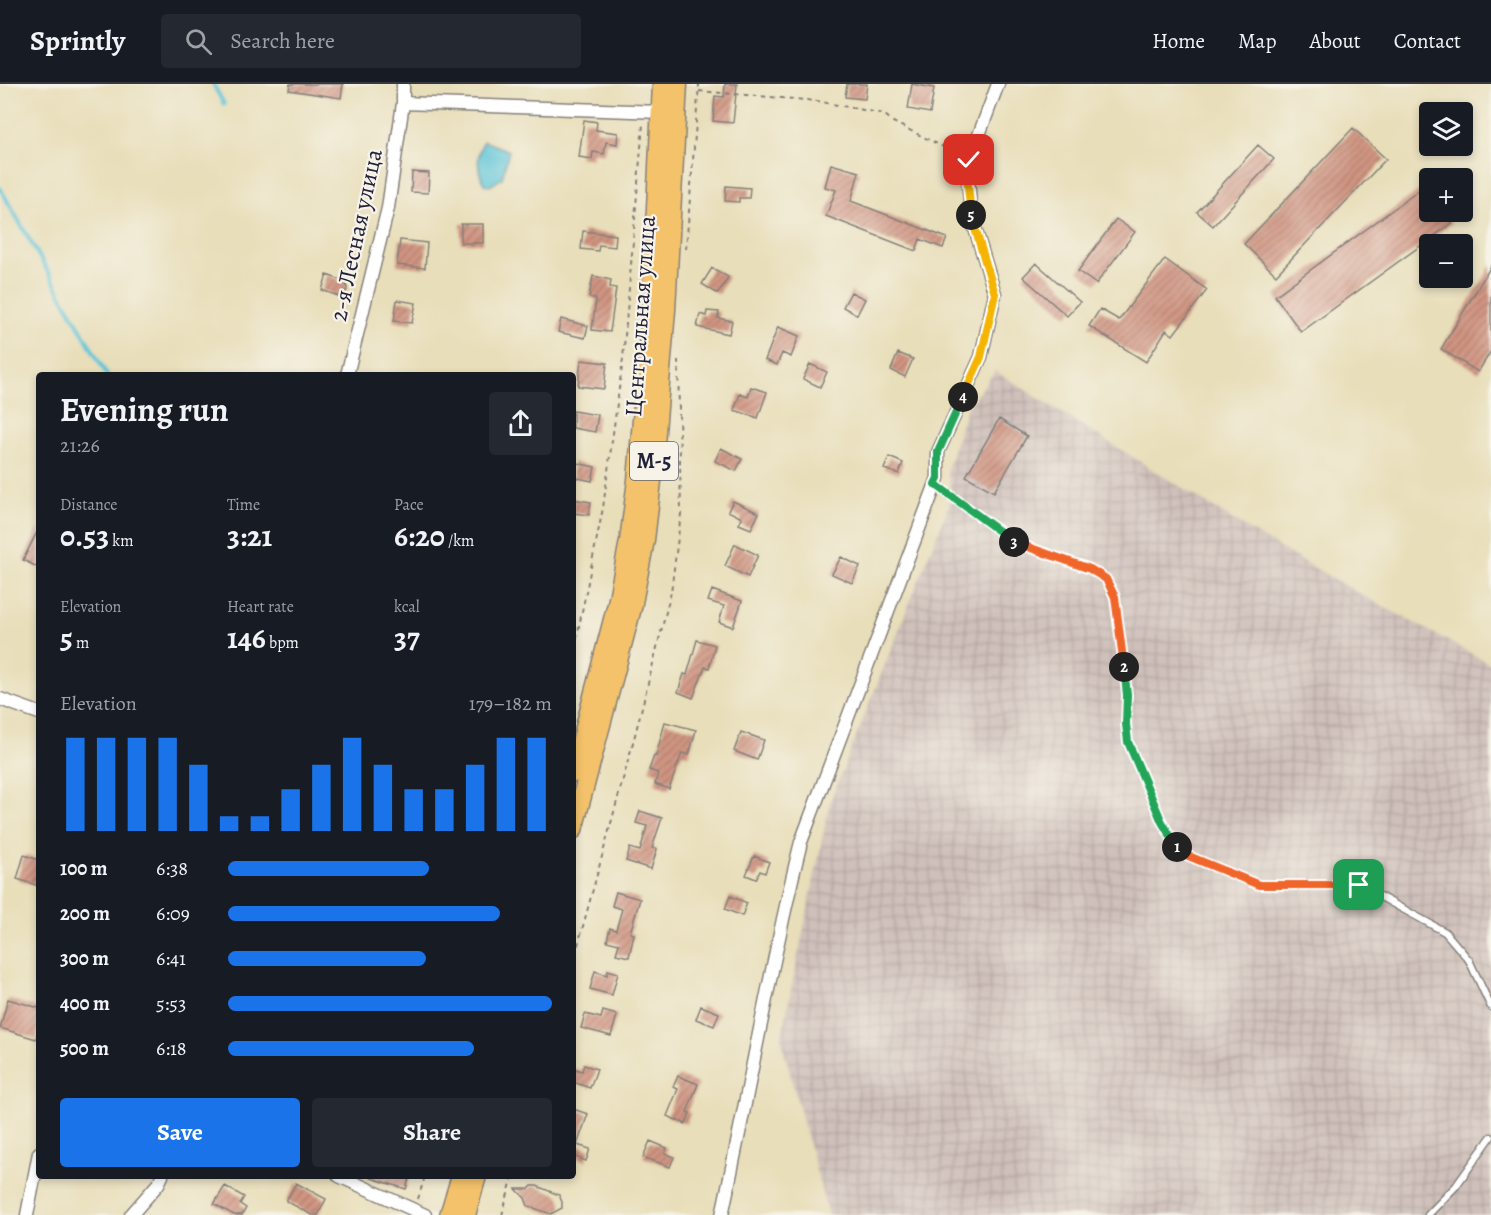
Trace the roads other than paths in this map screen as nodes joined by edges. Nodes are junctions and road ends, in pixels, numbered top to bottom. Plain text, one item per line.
1 (403, 84) edge
2 (662, 84) edge
3 (678, 84) edge
4 (998, 84) edge
5 (403, 103) junction
6 (653, 111) junction
7 (348, 372) edge
8 (935, 484) junction
9 (0, 699) edge
10 (36, 712) edge
11 (576, 761) edge
12 (576, 819) edge
13 (1491, 1007) edge
14 (1491, 1137) edge
15 (36, 1168) edge
16 (160, 1179) edge
17 (345, 1179) edge
18 (459, 1179) edge
19 (476, 1179) edge
20 (418, 1213) edge
21 (27, 1215) edge
22 (131, 1215) edge
23 (449, 1215) edge
24 (466, 1215) edge
25 (722, 1215) edge
26 (1428, 1215) edge

1 - 5 street, 2-я Лесная улица
2 - 6 main road, Центральная улица / М-5
3 - 12 main road, Центральная улица / М-5
4 - 8 street
5 - 6 street
5 - 7 street, 2-я Лесная улица
6 - 11 main road, Центральная улица / М-5
8 - 13 lane
8 - 25 street
9 - 10 street
14 - 26 lane
15 - 21 street
16 - 22 street
17 - 20 street
18 - 23 main road
19 - 24 main road

